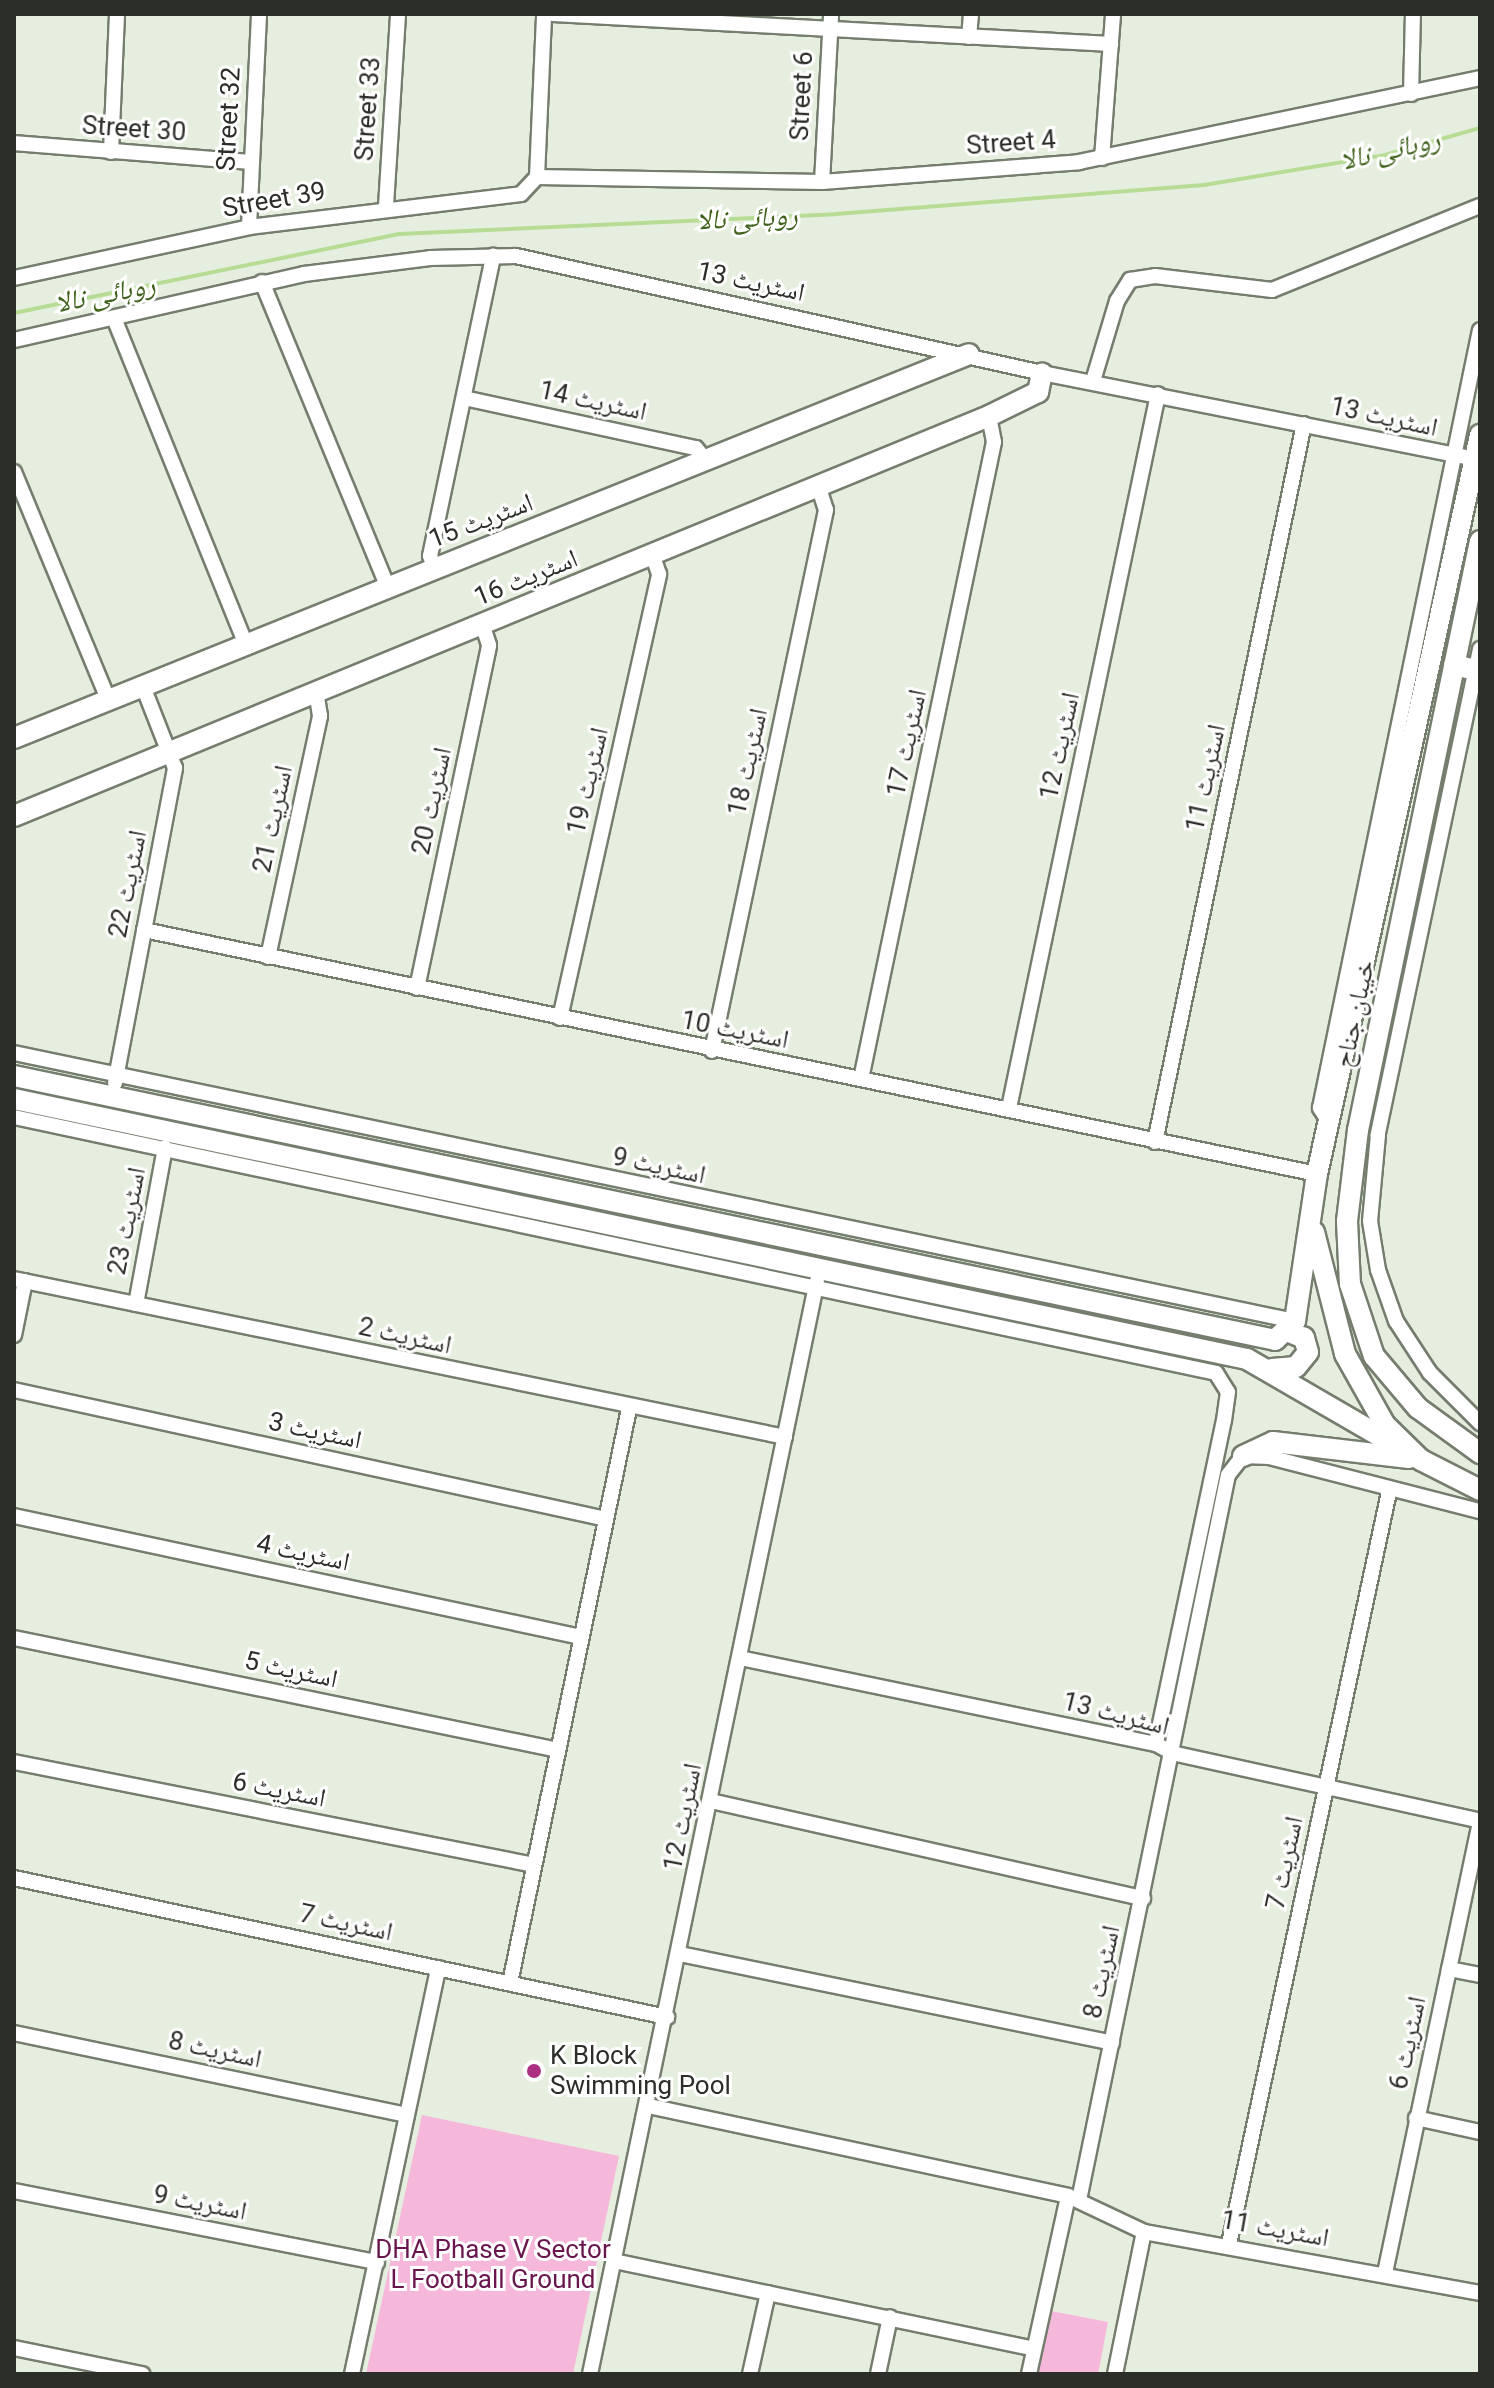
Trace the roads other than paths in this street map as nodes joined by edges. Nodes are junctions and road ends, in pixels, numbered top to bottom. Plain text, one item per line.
1 (117, 14) edge
2 (259, 14) edge
3 (398, 14) edge
4 (544, 14) edge
5 (553, 14) edge
6 (971, 14) edge
7 (1113, 14) edge
8 (1413, 14) edge
9 (689, 17) edge
10 (831, 21) edge
11 (969, 37) junction
12 (1111, 44) junction
13 (1480, 78) edge
14 (1411, 94) junction
15 (14, 143) edge
16 (111, 152) junction
17 (1102, 158) junction
18 (250, 162) junction
19 (537, 177) junction
20 (822, 182) junction
21 (386, 206) junction
22 (1480, 206) edge
23 (249, 227) junction
24 (493, 256) junction
25 (14, 278) edge
26 (262, 282) junction
27 (114, 318) junction
28 (1480, 330) edge
29 (14, 340) edge
30 (969, 354) junction
31 (1042, 373) junction
32 (1093, 381) junction
33 (1158, 394) junction
34 (464, 398) junction
35 (989, 416) junction
36 (1304, 424) junction
37 (1480, 435) edge
38 (1453, 456) junction
39 (1475, 459) junction
40 (706, 461) junction
41 (14, 472) edge
42 (818, 485) junction
43 (1480, 541) edge
44 (652, 554) junction
45 (434, 567) junction
46 (387, 586) junction
47 (482, 624) junction
48 (246, 644) junction
49 (1480, 649) edge
50 (1454, 665) junction
51 (1478, 671) edge
52 (142, 684) junction
53 (1402, 690) junction
54 (316, 692) junction
55 (1424, 695) junction
56 (108, 699) junction
57 (14, 738) edge
58 (171, 754) junction
59 (14, 816) edge
60 (144, 930) junction
61 (268, 957) junction
62 (417, 988) junction
63 (560, 1018) junction
64 (712, 1051) junction
65 (14, 1053) edge
66 (116, 1075) junction
67 (14, 1076) edge
68 (861, 1079) junction
69 (112, 1097) junction
70 (14, 1099) edge
71 (1009, 1108) junction
72 (14, 1117) edge
73 (1329, 1122) junction
74 (1368, 1132) junction
75 (1155, 1142) junction
76 (165, 1148) junction
77 (1317, 1174) junction
78 (1312, 1222) junction
79 (818, 1278) junction
80 (20, 1280) edge
81 (136, 1304) junction
82 (1292, 1326) junction
83 (14, 1335) edge
84 (1272, 1369) junction
85 (14, 1390) edge
86 (629, 1409) junction
87 (1480, 1423) edge
88 (785, 1437) junction
89 (1480, 1453) edge
90 (1243, 1456) junction
91 (1421, 1460) junction
92 (1480, 1490) edge
93 (1389, 1492) junction
94 (1480, 1511) edge
95 (14, 1516) edge
96 (606, 1519) junction
97 (581, 1637) junction
98 (14, 1638) edge
99 (740, 1658) junction
100 (1156, 1744) junction
101 (558, 1750) junction
102 (1172, 1753) junction
103 (14, 1762) edge
104 (1326, 1787) junction
105 (711, 1801) junction
106 (1480, 1822) edge
107 (534, 1865) junction
108 (14, 1878) edge
109 (1143, 1898) junction
110 (680, 1954) junction
111 (438, 1968) junction
112 (1449, 1969) junction
113 (1480, 1975) edge
114 (510, 1983) junction
115 (667, 2017) junction
116 (14, 2033) edge
117 (1112, 2043) junction
118 (649, 2106) junction
119 (407, 2115) junction
120 (1416, 2118) junction
121 (1480, 2132) edge
122 (14, 2191) edge
123 (1074, 2198) junction
124 (1144, 2232) junction
125 (1229, 2244) junction
126 (614, 2261) junction
127 (377, 2262) junction
128 (1385, 2273) junction
129 (768, 2293) junction
130 (1480, 2293) edge
131 (890, 2317) junction
132 (14, 2348) edge
133 (1034, 2349) junction
134 (1118, 2373) edge
135 (142, 2374) edge
136 (352, 2374) edge
137 (590, 2374) edge
138 (750, 2374) edge
139 (878, 2374) edge
140 (1029, 2374) edge

1 - 16 street
2 - 18 street, Street 32
3 - 21 street, Street 33
4 - 19 street
5 - 9 street
6 - 11 street
7 - 12 street
8 - 14 street
9 - 10 street
10 - 11 street
10 - 20 street, Street 6
11 - 12 street
12 - 17 street
13 - 14 street, Street 4
14 - 17 street, Street 4
15 - 16 street, Street 30
16 - 18 street, Street 30
17 - 20 street, Street 4
18 - 23 street, Street 32
19 - 20 street, Street 4
19 - 21 street, Street 39
21 - 23 street, Street 39
22 - 32 street
23 - 25 street, Street 39
24 - 26 street, اسٹریٹ 13
24 - 30 street, اسٹریٹ 13
24 - 34 street
26 - 27 street, اسٹریٹ 13
26 - 46 street
27 - 29 street, اسٹریٹ 13
27 - 48 street
28 - 38 street
30 - 31 street, اسٹریٹ 13
30 - 40 main road, اسٹریٹ 15
31 - 32 street, اسٹریٹ 13
31 - 35 main road, اسٹریٹ 16
32 - 33 street, اسٹریٹ 13
33 - 36 street, اسٹریٹ 13
33 - 71 street, اسٹریٹ 12
34 - 40 street, اسٹریٹ 14
34 - 45 street
35 - 42 main road, اسٹریٹ 16
35 - 68 street, اسٹریٹ 17
36 - 38 street, اسٹریٹ 13
36 - 75 street, اسٹریٹ 11
37 - 39 main road, خیبان جناح
38 - 39 street, اسٹریٹ 13
38 - 53 street
39 - 55 main road, خیبان جناح
40 - 45 main road, اسٹریٹ 15
41 - 56 street
42 - 44 main road, اسٹریٹ 16
42 - 64 street, اسٹریٹ 18
43 - 50 main road, خیبان جناح
44 - 47 main road, اسٹریٹ 16
44 - 63 street, اسٹریٹ 19
45 - 46 main road, اسٹریٹ 15
46 - 48 main road, اسٹریٹ 15
47 - 54 main road, اسٹریٹ 16
47 - 62 street, اسٹریٹ 20
48 - 52 main road, اسٹریٹ 15
49 - 51 street
50 - 51 main road
50 - 74 main road, خیبان جناح
51 - 74 street
52 - 56 main road, اسٹریٹ 15
52 - 58 street, اسٹریٹ 22
53 - 55 street
53 - 73 street
54 - 58 main road, اسٹریٹ 16
54 - 61 street, اسٹریٹ 21
55 - 73 main road, خیبان جناح
56 - 57 main road, اسٹریٹ 15
58 - 59 main road, اسٹریٹ 16
58 - 60 street, اسٹریٹ 22
60 - 61 street, اسٹریٹ 10
60 - 66 street, اسٹریٹ 22
61 - 62 street, اسٹریٹ 10
62 - 63 street, اسٹریٹ 10
63 - 64 street, اسٹریٹ 10
64 - 68 street, اسٹریٹ 10
65 - 66 street, اسٹریٹ 9
66 - 69 street, اسٹریٹ 22
66 - 82 street, اسٹریٹ 9
67 - 69 main road
68 - 71 street, اسٹریٹ 10
69 - 82 main road
70 - 79 main road
71 - 75 street, اسٹریٹ 10
72 - 76 street
73 - 77 main road, خیبان جناح
74 - 87 street
74 - 89 main road, خیبان جناح
75 - 77 street, اسٹریٹ 10
76 - 79 street
76 - 81 street, اسٹریٹ 23
77 - 78 main road, خیبان جناح
78 - 82 main road, خیبان جناح
78 - 91 main road, خیبان جناح
79 - 84 main road
79 - 88 street, اسٹریٹ 12
79 - 100 street
80 - 81 street, اسٹریٹ 2
80 - 83 street
81 - 86 street, اسٹریٹ 2
82 - 84 main road
84 - 91 main road
85 - 96 street, اسٹریٹ 3
86 - 88 street, اسٹریٹ 2
86 - 96 street
88 - 99 street, اسٹریٹ 12
90 - 91 main road
90 - 93 street
90 - 102 street, اسٹریٹ 8
91 - 92 main road, خیبان جناح
93 - 94 street
93 - 104 street, اسٹریٹ 7
95 - 97 street, اسٹریٹ 4
96 - 97 street
97 - 101 street
98 - 101 street, اسٹریٹ 5
99 - 100 street, اسٹریٹ 13
99 - 105 street, اسٹریٹ 12
100 - 102 street, اسٹریٹ 13
101 - 107 street
102 - 104 street, اسٹریٹ 13
102 - 109 street, اسٹریٹ 8
103 - 107 street, اسٹریٹ 6
104 - 106 street, اسٹریٹ 13
104 - 125 street, اسٹریٹ 7
105 - 109 street
105 - 110 street, اسٹریٹ 12
106 - 112 street, اسٹریٹ 6
107 - 114 street
108 - 111 street, اسٹریٹ 7
109 - 117 street, اسٹریٹ 8
110 - 115 street, اسٹریٹ 12
110 - 117 street
111 - 114 street, اسٹریٹ 7
111 - 119 street
112 - 113 street
112 - 120 street, اسٹریٹ 6
114 - 115 street, اسٹریٹ 7
115 - 118 street, اسٹریٹ 12
116 - 119 street, اسٹریٹ 8
117 - 123 street, اسٹریٹ 8
118 - 123 street, اسٹریٹ 11
118 - 126 street, اسٹریٹ 12
119 - 127 street
120 - 121 street
120 - 128 street, اسٹریٹ 6
122 - 127 street, اسٹریٹ 9
123 - 124 street, اسٹریٹ 11
123 - 133 street, اسٹریٹ 8
124 - 125 street, اسٹریٹ 11
124 - 134 street
125 - 128 street, اسٹریٹ 11
126 - 129 street
126 - 137 street, اسٹریٹ 12
127 - 136 street
128 - 130 street, اسٹریٹ 11
129 - 131 street
129 - 138 street
131 - 133 street
131 - 139 street
132 - 135 street
133 - 140 street, اسٹریٹ 8

